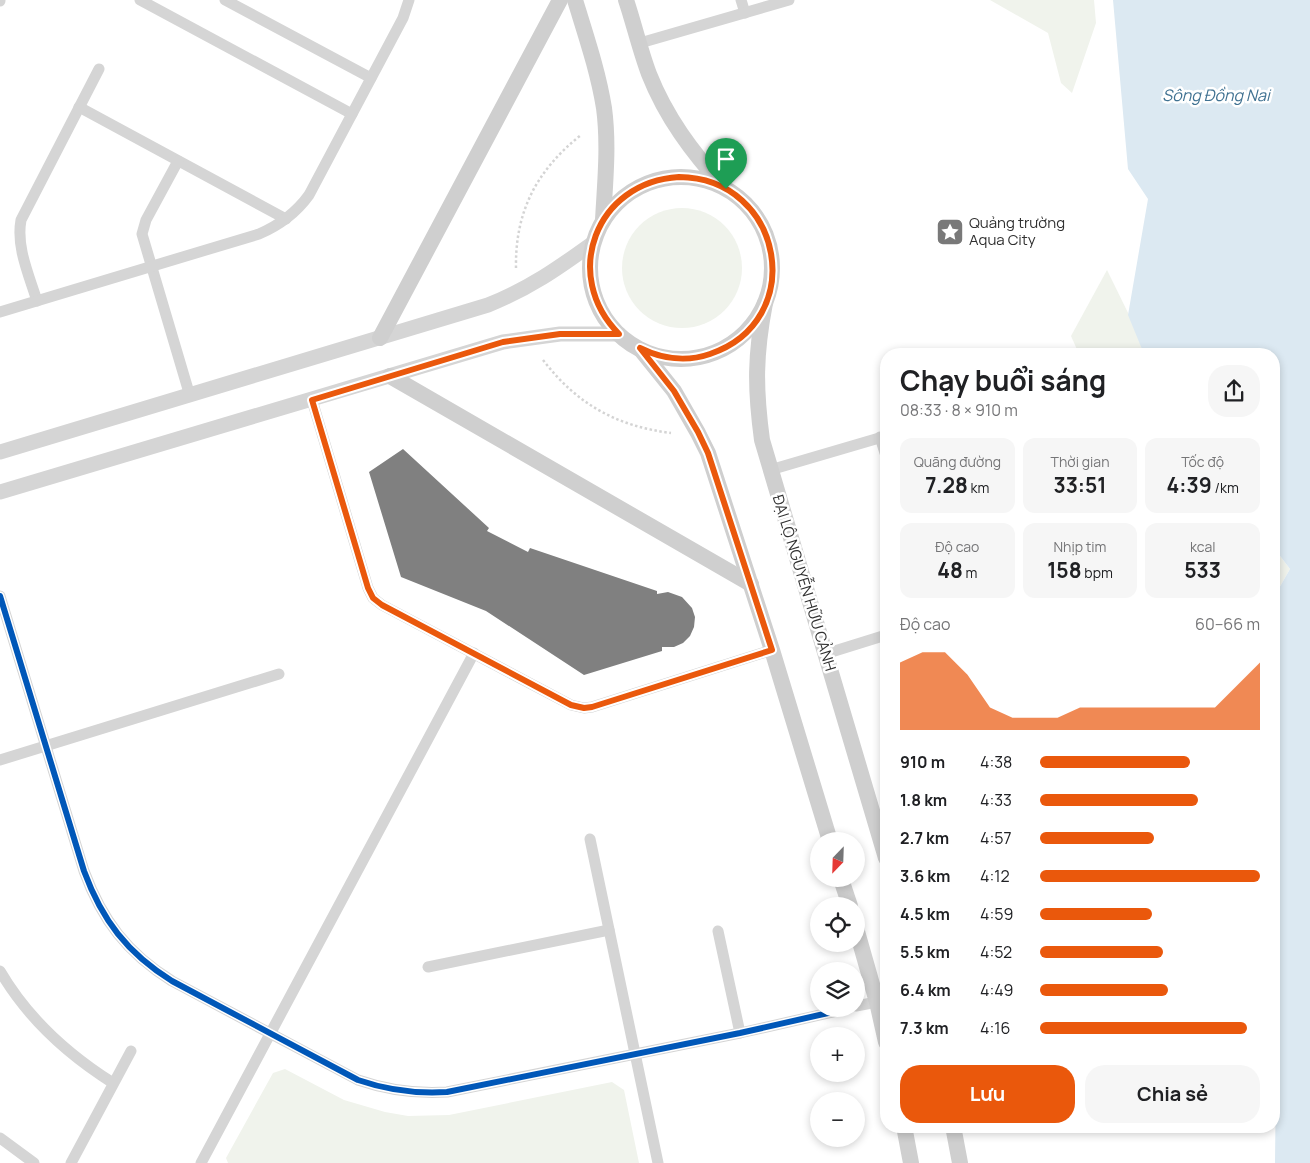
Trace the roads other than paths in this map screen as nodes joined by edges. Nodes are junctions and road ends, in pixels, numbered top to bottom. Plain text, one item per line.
1 (140, 0) edge
2 (225, 0) edge
3 (409, 0) edge
4 (560, 0) edge
5 (575, 0) edge
6 (626, 0) edge
7 (741, 0) edge
8 (789, 0) edge
9 (745, 13) junction
10 (640, 43) junction
11 (99, 69) dead end
12 (371, 78) junction
13 (79, 107) junction
14 (352, 114) junction
15 (178, 160) junction
16 (726, 189) junction
17 (286, 220) junction
18 (603, 220) junction
19 (593, 243) junction
20 (151, 267) junction
21 (37, 301) junction
22 (765, 304) junction
23 (0, 312) edge
24 (619, 334) junction
25 (380, 338) junction
26 (640, 348) junction
27 (390, 376) junction
28 (190, 396) junction
29 (312, 400) junction
30 (880, 438) edge
31 (0, 452) edge
32 (770, 470) junction
33 (0, 492) edge
34 (751, 584) junction
35 (0, 596) edge
36 (880, 638) edge
37 (772, 650) junction
38 (474, 653) junction
39 (825, 654) junction
40 (279, 674) dead end
41 (46, 746) junction
42 (0, 760) edge
43 (827, 832) edge
44 (880, 838) edge
45 (590, 839) dead end
46 (609, 930) junction
47 (718, 931) dead end
48 (863, 952) edge
49 (428, 967) dead end
50 (0, 971) edge
51 (877, 1002) junction
52 (865, 1004) edge
53 (880, 1015) edge
54 (811, 1017) edge
55 (740, 1033) junction
56 (269, 1034) junction
57 (131, 1051) dead end
58 (635, 1054) junction
59 (113, 1083) junction
60 (905, 1133) edge
61 (954, 1133) edge
62 (0, 1138) edge
63 (34, 1163) edge
64 (71, 1163) edge
65 (201, 1163) edge
66 (658, 1163) edge
67 (911, 1163) edge
68 (960, 1163) edge

1 - 14 street
2 - 12 street
3 - 12 street
4 - 25 main road
5 - 18 main road
6 - 10 main road
7 - 9 street
8 - 9 street
9 - 10 street
10 - 16 main road
11 - 13 street
12 - 14 street
13 - 15 street
13 - 21 street
14 - 17 street
15 - 17 street
15 - 20 street
16 - 18 main road
16 - 22 main road, ĐẠI LỘ NGUYỄN HỮU CẢNH
17 - 20 street
18 - 19 main road
19 - 24 main road
19 - 25 street
20 - 21 street
20 - 28 street
21 - 23 street
22 - 26 main road
22 - 32 main road, ĐẠI LỘ NGUYỄN HỮU CẢNH
24 - 26 main road
24 - 27 street
25 - 28 street
26 - 34 main road
27 - 29 street
27 - 34 main road
28 - 31 street
29 - 33 street
29 - 38 street
30 - 32 street
32 - 39 main road, ĐẠI LỘ NGUYỄN HỮU CẢNH
34 - 37 main road
35 - 41 street
36 - 39 street
37 - 38 street
37 - 43 main road
38 - 56 street
39 - 44 main road, ĐẠI LỘ NGUYỄN HỮU CẢNH
40 - 41 street
41 - 42 street
41 - 56 street
45 - 46 street
46 - 49 street
46 - 58 street
47 - 55 street
48 - 51 main road
50 - 59 street
51 - 52 street
51 - 53 main road
54 - 55 street
55 - 58 street
56 - 58 street
56 - 65 street
57 - 59 street
58 - 66 street
59 - 64 street
60 - 67 main road
61 - 68 main road
62 - 63 street

